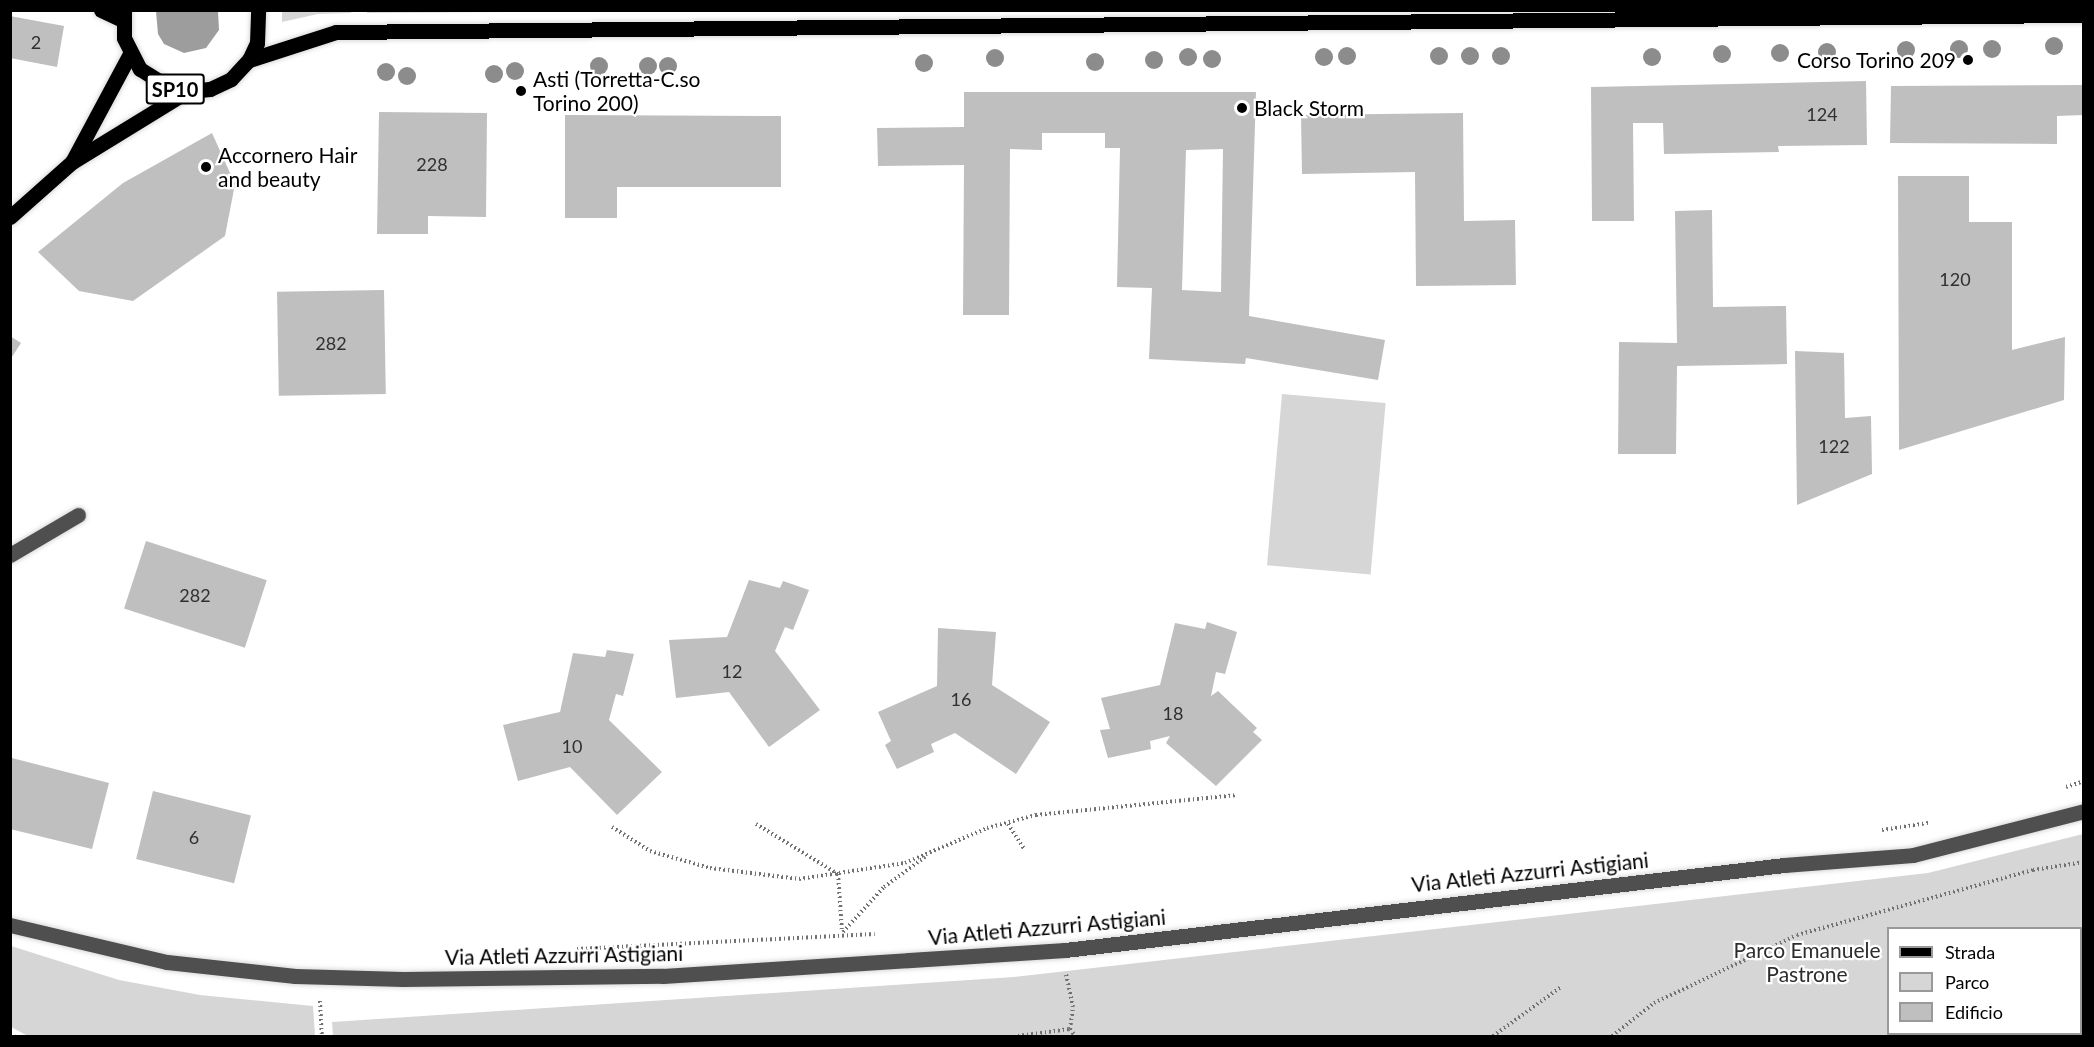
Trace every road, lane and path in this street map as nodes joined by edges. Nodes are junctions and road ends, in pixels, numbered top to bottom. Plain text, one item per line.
1 (101, 10) edge
2 (258, 10) edge
3 (123, 15) edge
4 (2084, 15) edge
5 (130, 54) junction
6 (249, 60) junction
7 (188, 92) junction
8 (72, 162) junction
9 (10, 217) edge
10 (78, 515) dead end
11 (10, 555) edge
12 (1237, 795) dead end
13 (2084, 811) edge
14 (1007, 823) junction
15 (756, 824) dead end
16 (612, 827) dead end
17 (1025, 850) dead end
18 (930, 853) junction
19 (2084, 861) edge
20 (838, 874) junction
21 (10, 925) edge
22 (843, 933) junction
23 (879, 934) dead end
24 (575, 949) dead end
25 (1065, 971) dead end
26 (321, 976) junction
27 (1561, 987) dead end
28 (1070, 1029) junction
29 (10, 1034) edge
30 (15, 1036) edge
31 (322, 1036) edge
32 (1018, 1036) edge
33 (1075, 1036) edge
34 (1492, 1036) edge
35 (1612, 1036) edge

1 - 3 main road
2 - 6 main road, SP10
3 - 5 main road, SP10
4 - 6 main road
5 - 7 main road, SP10
5 - 8 main road, SP10
6 - 7 main road, SP10
7 - 8 main road, SP10
8 - 9 main road
10 - 11 street
12 - 14 path
13 - 26 street, Via Atleti Azzurri Astigiani
14 - 17 path
14 - 18 path
15 - 20 path
16 - 20 path
18 - 20 path
18 - 22 path
19 - 35 path
20 - 22 path
21 - 26 street, Via Atleti Azzurri Astigiani
22 - 23 path
22 - 24 path
25 - 28 path
26 - 31 path
27 - 34 path
28 - 32 path
28 - 33 path
29 - 30 path

